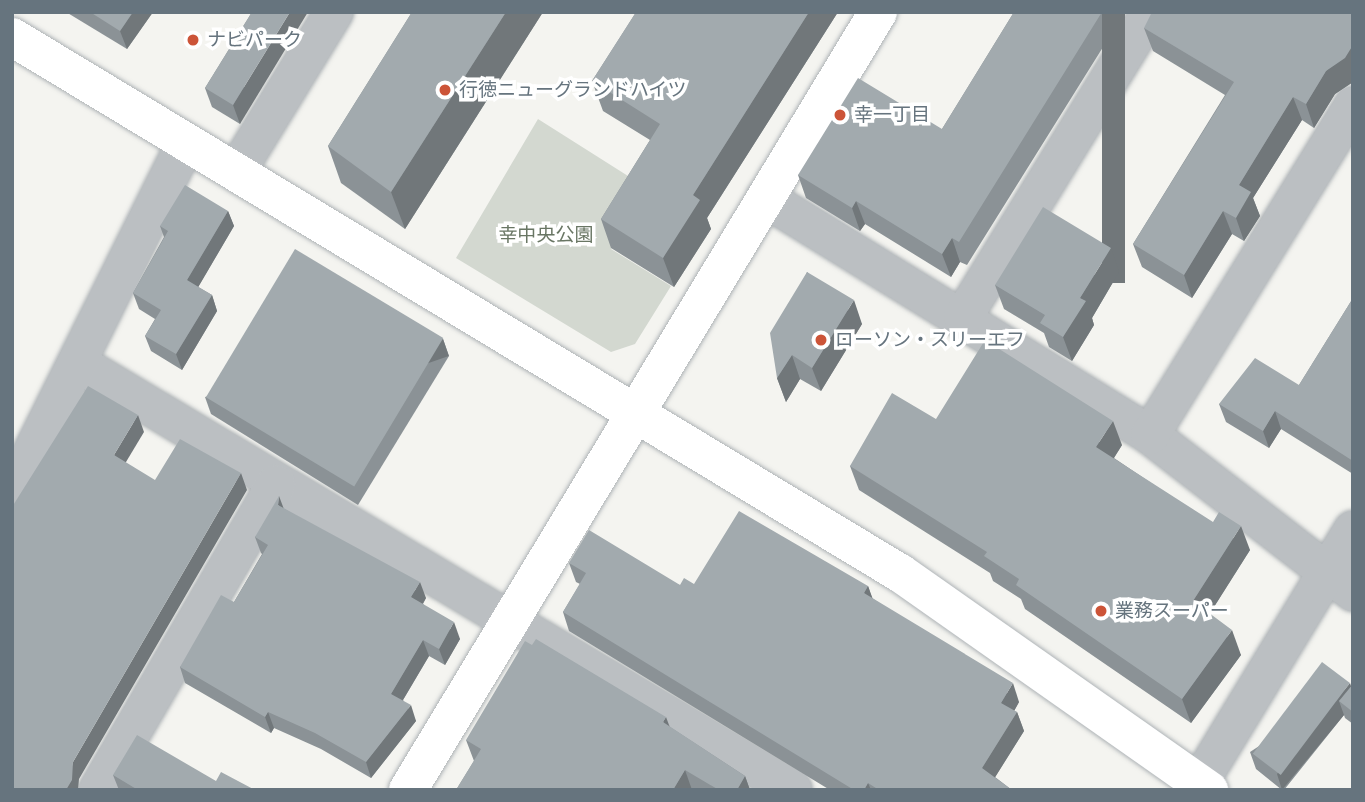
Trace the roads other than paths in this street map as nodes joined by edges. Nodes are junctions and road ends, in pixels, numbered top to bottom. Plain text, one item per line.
1 (334, 12) edge
2 (878, 12) edge
3 (1151, 12) edge
4 (12, 37) edge
5 (1353, 106) edge
6 (186, 143) junction
7 (236, 172) junction
8 (765, 198) junction
9 (963, 317) junction
10 (81, 365) junction
11 (632, 413) junction
12 (1150, 435) junction
13 (276, 484) junction
14 (12, 493) edge
15 (1353, 530) edge
16 (1340, 582) edge
17 (508, 620) junction
18 (1201, 787) edge
19 (98, 790) edge
20 (408, 790) edge
21 (793, 790) edge

1 - 7 street
2 - 8 street
3 - 9 street
4 - 6 street
5 - 12 street
6 - 7 street
6 - 10 street
7 - 11 street
8 - 9 street
8 - 11 street
9 - 12 street
10 - 13 street
10 - 14 street
11 - 17 street
11 - 18 street
12 - 16 street
13 - 17 street
13 - 19 street
15 - 16 street
16 - 18 street
17 - 20 street
17 - 21 street

